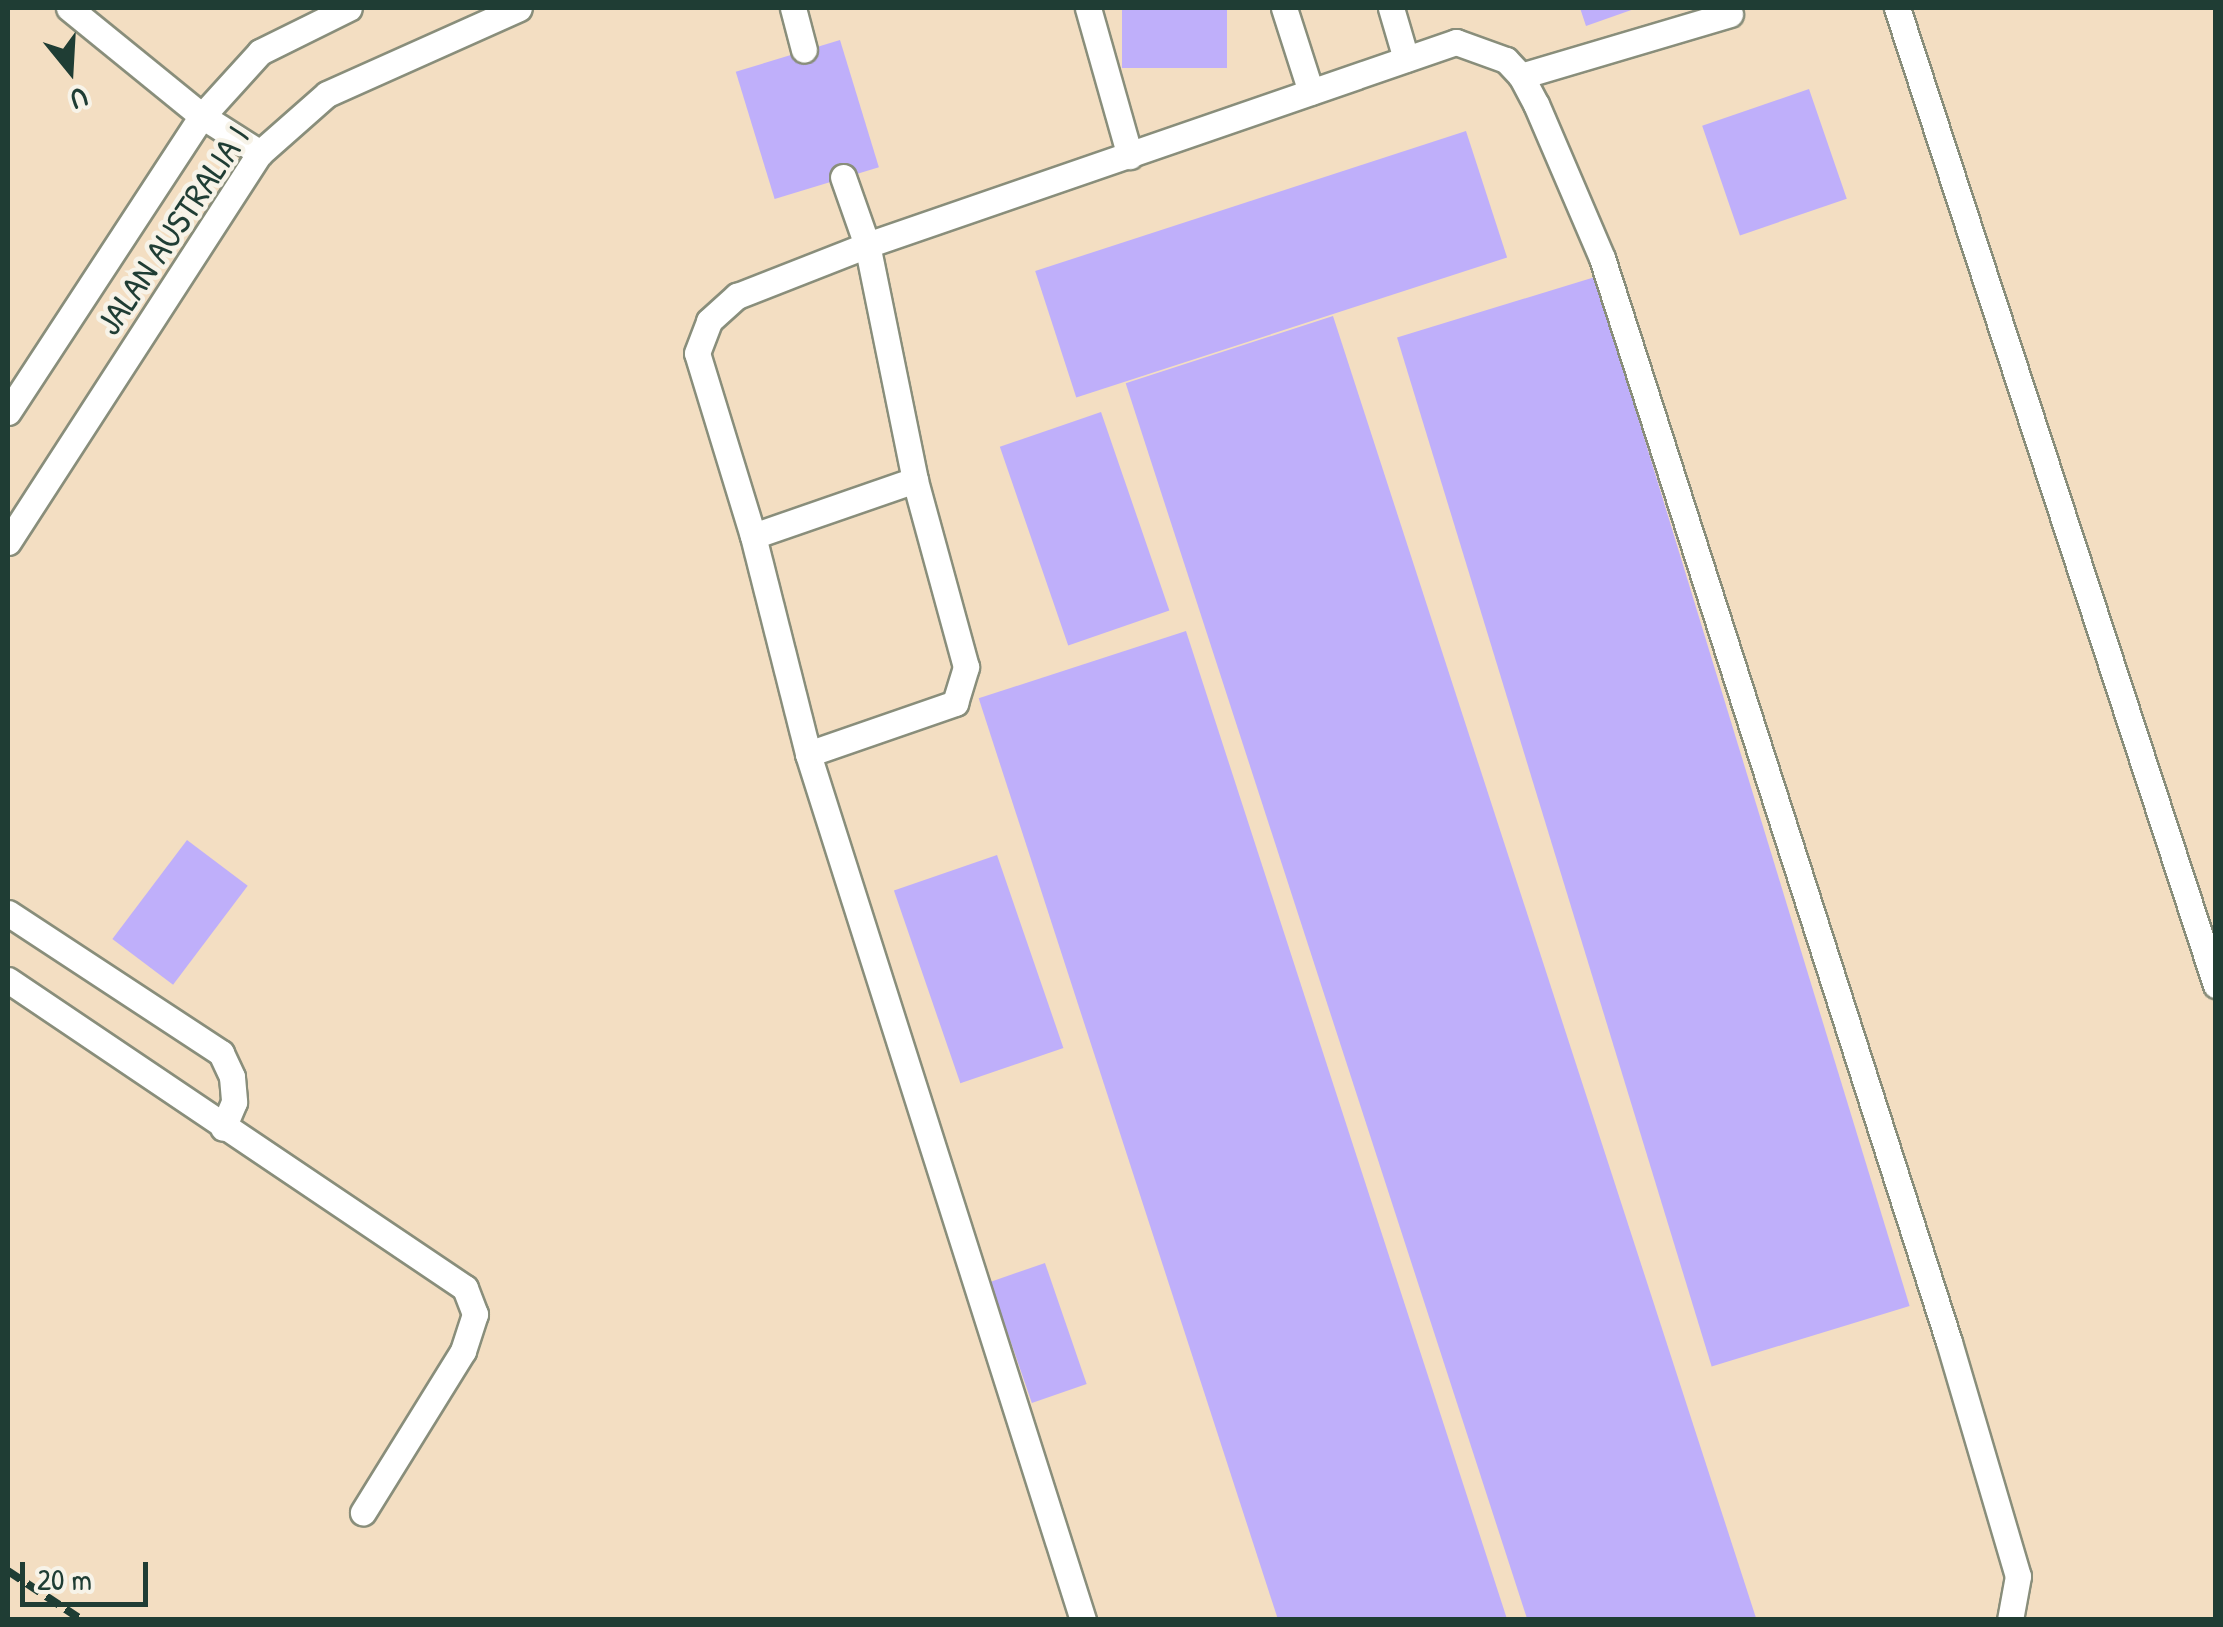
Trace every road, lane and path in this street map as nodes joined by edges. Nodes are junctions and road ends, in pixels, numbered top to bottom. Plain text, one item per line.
1 (69, 8) edge
2 (349, 8) edge
3 (519, 8) edge
4 (793, 8) edge
5 (1088, 8) edge
6 (1284, 8) edge
7 (1390, 8) edge
8 (1897, 8) edge
9 (1730, 14) dead end
10 (804, 50) dead end
11 (1406, 59) junction
12 (1521, 76) junction
13 (1312, 92) junction
14 (202, 116) junction
15 (260, 153) junction
16 (1130, 156) junction
17 (843, 176) dead end
18 (867, 245) junction
19 (8, 412) edge
20 (915, 480) junction
21 (753, 536) junction
22 (8, 542) edge
23 (808, 754) junction
24 (8, 913) edge
25 (8, 980) edge
26 (2216, 984) edge
27 (223, 1128) junction
28 (363, 1512) dead end
29 (1083, 1620) edge
30 (2010, 1620) edge

1 - 14 lane
2 - 14 lane, JALAN AUSTRALIA I
3 - 15 lane, JALAN AUSTRALIA I
4 - 10 lane
5 - 16 lane
6 - 13 lane
7 - 11 lane
8 - 26 lane
9 - 12 lane
11 - 12 lane
11 - 13 lane
12 - 30 lane
13 - 16 lane
14 - 15 lane
14 - 19 lane, JALAN AUSTRALIA I
15 - 22 lane, JALAN AUSTRALIA I
16 - 18 lane
17 - 18 lane
18 - 20 lane
18 - 21 lane
20 - 21 lane
20 - 23 lane
21 - 23 lane
23 - 29 lane
24 - 27 lane
25 - 27 lane
27 - 28 lane

